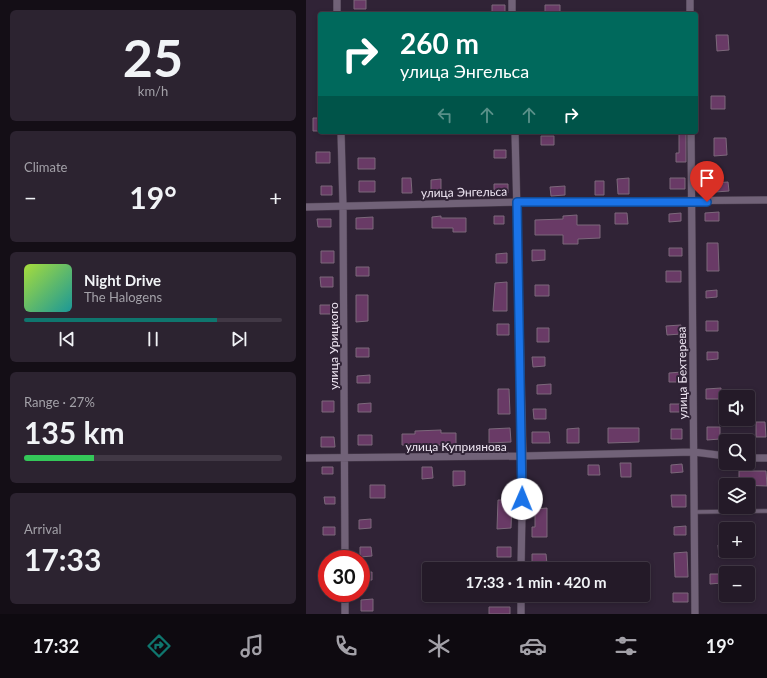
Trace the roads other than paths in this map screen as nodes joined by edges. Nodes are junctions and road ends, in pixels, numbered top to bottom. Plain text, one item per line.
1 (337, 0) edge
2 (512, 0) edge
3 (690, 0) edge
4 (337, 12) edge
5 (512, 12) edge
6 (690, 12) edge
7 (341, 134) edge
8 (515, 134) edge
9 (691, 134) edge
10 (767, 200) edge
11 (517, 202) junction
12 (692, 202) junction
13 (306, 206) edge
14 (343, 206) junction
15 (694, 452) junction
16 (719, 455) edge
17 (523, 456) junction
18 (344, 457) junction
19 (306, 458) edge
20 (755, 458) edge
21 (767, 458) edge
22 (767, 511) edge
23 (694, 512) junction
24 (345, 550) edge
25 (521, 562) edge
26 (345, 602) edge
27 (521, 602) edge
28 (345, 614) edge
29 (521, 614) edge
30 (695, 614) edge

1 - 4 street
2 - 5 street
3 - 6 street
7 - 14 street, улица Урицкого
8 - 11 street
9 - 12 street, улица Бехтерева
10 - 12 street, улица Энгельса
11 - 12 street, улица Энгельса
11 - 14 street, улица Энгельса
11 - 17 street
12 - 15 street, улица Бехтерева
13 - 14 street, улица Энгельса
14 - 18 street, улица Урицкого
15 - 16 street, улица Куприянова
15 - 17 street, улица Куприянова
15 - 23 street, улица Бехтерева
17 - 18 street, улица Куприянова
17 - 25 street
18 - 19 street, улица Куприянова
18 - 24 street, улица Урицкого
20 - 21 street
22 - 23 lane
23 - 30 street, улица Бехтерева
26 - 28 street
27 - 29 street

